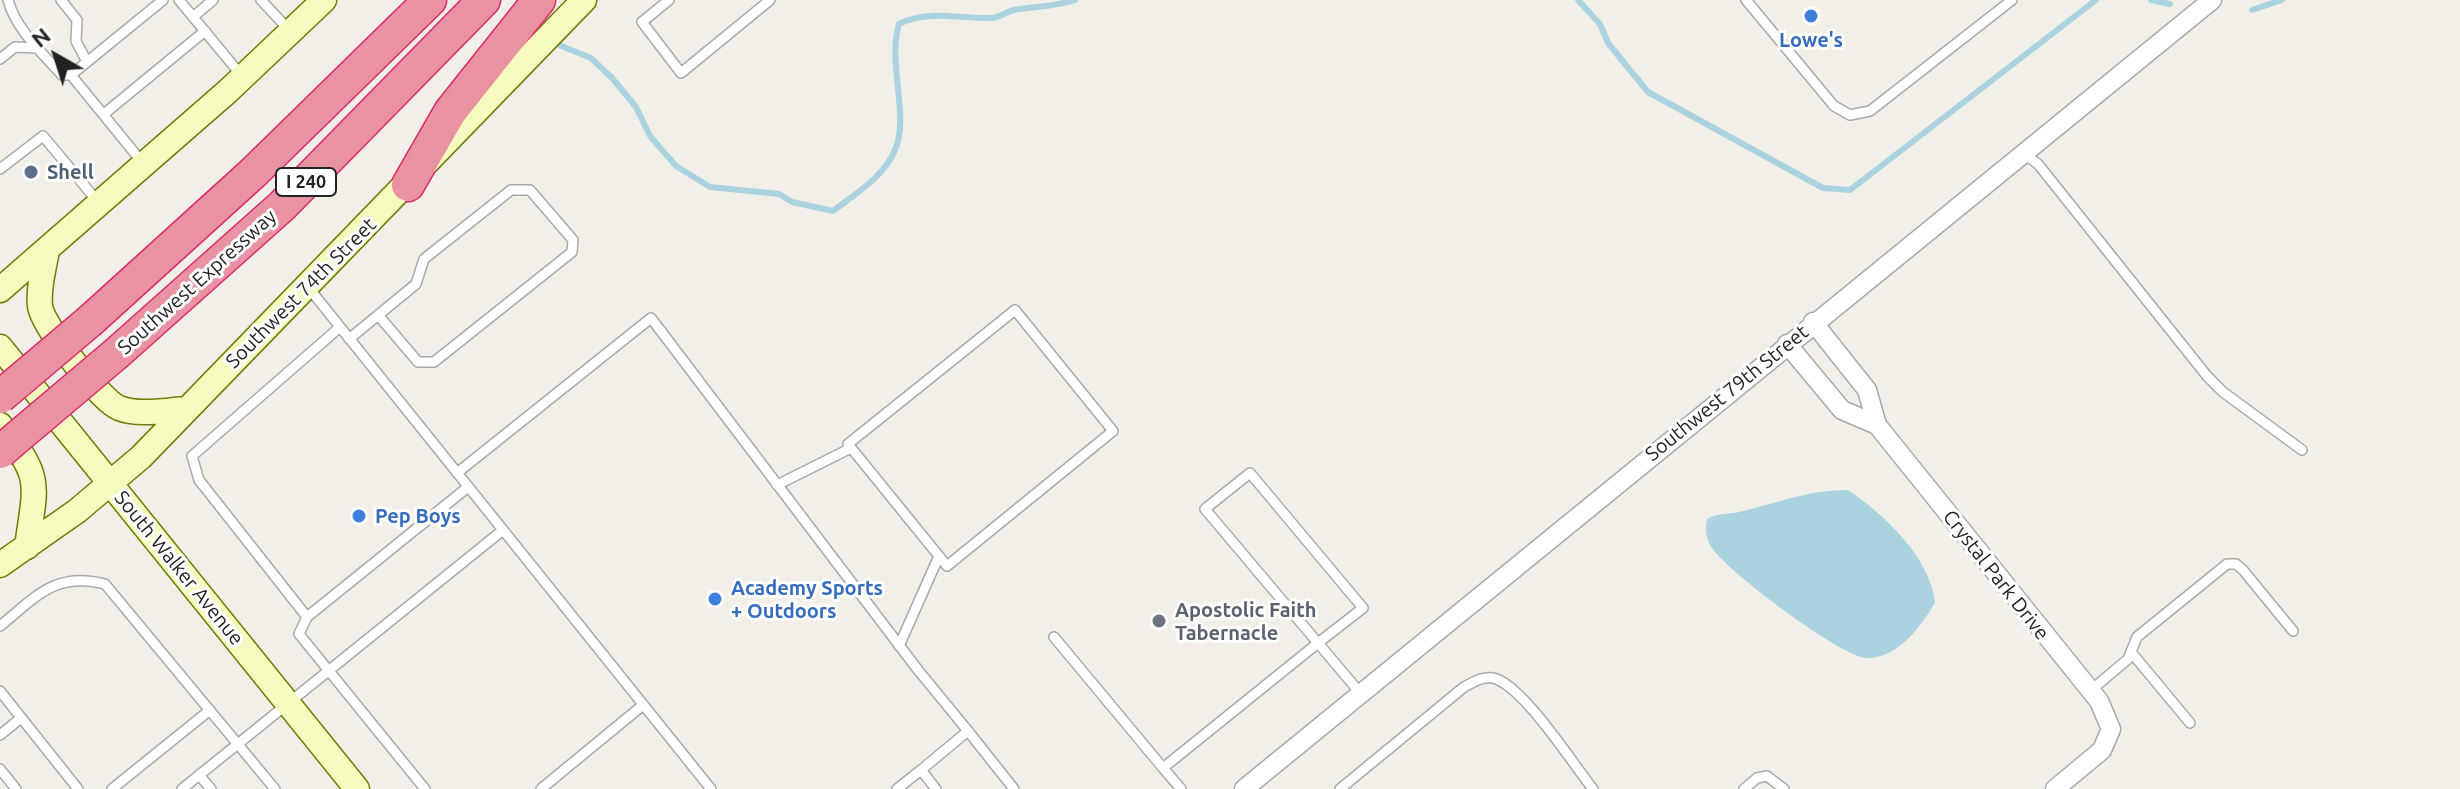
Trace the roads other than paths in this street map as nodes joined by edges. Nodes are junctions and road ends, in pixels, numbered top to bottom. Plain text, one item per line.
1 (8, 0) edge
2 (61, 0) edge
3 (163, 0) edge
4 (179, 0) edge
5 (213, 0) edge
6 (261, 0) edge
7 (324, 0) edge
8 (430, 0) edge
9 (484, 0) edge
10 (539, 0) edge
11 (584, 0) edge
12 (669, 0) edge
13 (770, 0) edge
14 (1746, 0) edge
15 (2012, 0) edge
16 (2212, 0) edge
17 (193, 17) junction
18 (205, 31) junction
19 (291, 32) junction
20 (38, 48) junction
21 (0, 59) edge
22 (87, 62) junction
23 (71, 75) junction
24 (243, 77) junction
25 (104, 114) junction
26 (2023, 153) junction
27 (145, 164) junction
28 (0, 169) edge
29 (408, 185) junction
30 (99, 204) junction
31 (47, 250) junction
32 (308, 287) junction
33 (0, 290) edge
34 (378, 315) junction
35 (1813, 322) junction
36 (340, 327) junction
37 (349, 339) junction
38 (1787, 344) junction
39 (0, 347) edge
40 (0, 397) edge
41 (187, 409) junction
42 (0, 425) edge
43 (1877, 425) junction
44 (851, 448) junction
45 (2302, 450) dead end
46 (0, 452) edge
47 (457, 473) junction
48 (111, 484) junction
49 (777, 485) junction
50 (468, 487) junction
51 (503, 530) junction
52 (27, 547) junction
53 (939, 556) junction
54 (0, 565) edge
55 (307, 617) junction
56 (0, 626) edge
57 (2293, 631) dead end
58 (1054, 637) dead end
59 (1318, 643) junction
60 (899, 646) junction
61 (2131, 652) junction
62 (330, 672) junction
63 (0, 691) edge
64 (2090, 691) junction
65 (1361, 694) junction
66 (288, 704) junction
67 (643, 705) junction
68 (210, 710) junction
69 (21, 718) junction
70 (2190, 723) dead end
71 (968, 731) junction
72 (0, 735) edge
73 (238, 744) junction
74 (1163, 768) junction
75 (0, 769) edge
76 (921, 770) junction
77 (199, 775) junction
78 (16, 789) edge
79 (78, 789) edge
80 (112, 789) edge
81 (182, 789) edge
82 (211, 789) edge
83 (275, 789) edge
84 (357, 789) edge
85 (425, 789) edge
86 (541, 789) edge
87 (711, 789) edge
88 (897, 789) edge
89 (936, 789) edge
90 (1014, 789) edge
91 (1181, 789) edge
92 (1244, 789) edge
93 (1340, 789) edge
94 (1593, 789) edge
95 (1744, 789) edge
96 (1784, 789) edge
97 (2055, 789) edge

1 - 20 lane
2 - 22 lane
3 - 22 lane
4 - 17 lane
5 - 17 lane
6 - 19 lane
7 - 19 main road
8 - 40 highway, Southwest Expressway / I 240, bridge
9 - 46 highway, Southwest Expressway / I 240, bridge
10 - 29 highway
11 - 29 main road, Southwest 74th Street
12 - 13 lane
14 - 15 lane
16 - 26 street, Southwest 79th Street
17 - 18 lane
18 - 24 lane
18 - 25 lane
19 - 24 main road
20 - 21 lane
20 - 23 lane
22 - 23 lane
23 - 25 lane
24 - 27 main road
25 - 27 lane
26 - 35 street, Southwest 79th Street
26 - 45 lane
27 - 30 main road
28 - 30 lane
29 - 32 main road, Southwest 74th Street
30 - 31 main road
31 - 33 main road
31 - 41 main road
32 - 36 lane
32 - 41 main road, Southwest 74th Street
34 - 34 lane
34 - 37 lane
35 - 38 street, Southwest 79th Street
35 - 43 street, Crystal Park Drive
36 - 37 lane
36 - 55 lane
37 - 47 lane
38 - 43 street, Crystal Park Drive
38 - 65 street, Southwest 79th Street
39 - 48 main road, South Walker Avenue
41 - 48 main road, Southwest 74th Street
42 - 52 main road
43 - 64 street, Crystal Park Drive
44 - 49 lane
44 - 53 lane
44 - 53 lane
47 - 49 lane
47 - 50 lane
48 - 52 main road, Southwest 74th Street
48 - 66 main road, South Walker Avenue
49 - 60 lane
50 - 51 lane
50 - 55 lane
51 - 62 lane
51 - 67 lane
52 - 54 main road, Southwest 74th Street
53 - 60 lane
55 - 62 lane
56 - 68 lane
57 - 61 lane
58 - 74 lane
59 - 59 lane
59 - 65 lane
59 - 74 lane
60 - 71 lane
61 - 64 lane
61 - 70 lane
62 - 66 lane
62 - 85 lane
63 - 69 lane
64 - 97 street, Crystal Park Drive
65 - 92 street, Southwest 79th Street
66 - 73 lane
66 - 84 main road, South Walker Avenue
67 - 86 lane
67 - 87 lane
68 - 73 lane
68 - 80 lane
69 - 72 lane
69 - 79 lane
71 - 76 lane
71 - 90 lane
73 - 77 lane
73 - 83 lane
74 - 91 lane
75 - 78 lane
76 - 88 lane
76 - 89 lane
77 - 81 lane
77 - 82 lane
93 - 94 lane
95 - 96 lane

